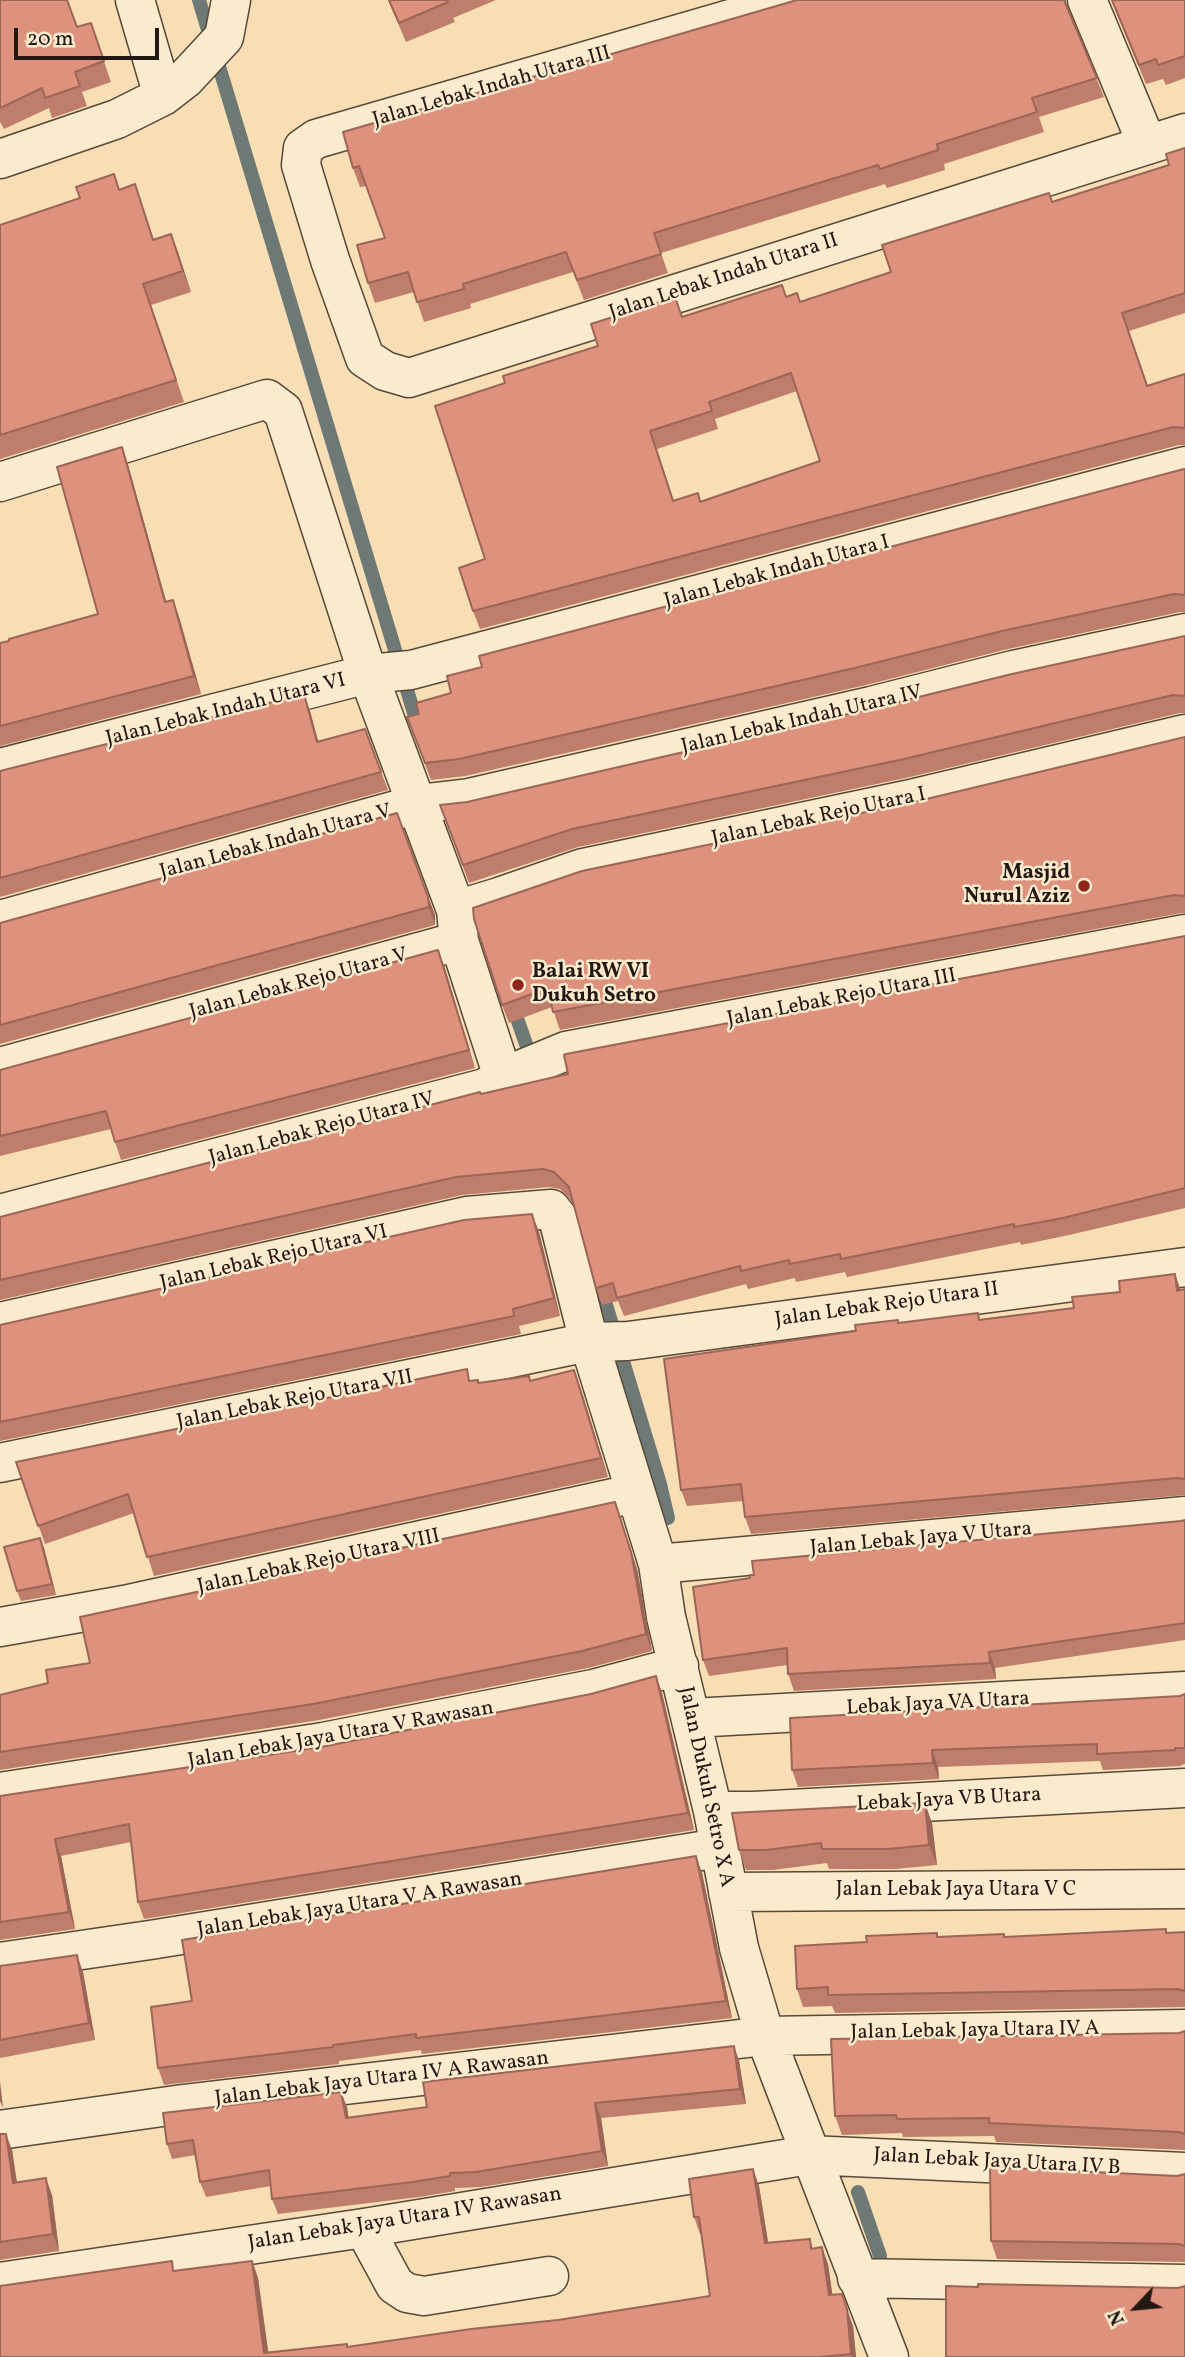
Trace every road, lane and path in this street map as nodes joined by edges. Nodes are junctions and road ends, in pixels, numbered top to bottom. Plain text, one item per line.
1 (135, 0) edge
2 (231, 0) edge
3 (796, 0) edge
4 (1087, 0) edge
5 (174, 88) junction
6 (1185, 133) edge
7 (1147, 144) junction
8 (0, 159) edge
9 (330, 260) joint
10 (1185, 466) edge
11 (0, 482) edge
12 (1185, 634) edge
13 (386, 673) junction
14 (1185, 734) edge
15 (0, 768) edge
16 (423, 804) junction
17 (470, 914) junction
18 (0, 920) edge
19 (1185, 934) edge
20 (0, 1067) edge
21 (515, 1072) junction
22 (551, 1209) joint
23 (0, 1213) edge
24 (1185, 1267) edge
25 (0, 1322) edge
26 (609, 1342) junction
27 (0, 1463) edge
28 (636, 1493) junction
29 (1185, 1516) edge
30 (657, 1563) junction
31 (0, 1627) edge
32 (679, 1666) junction
33 (1185, 1691) edge
34 (692, 1718) junction
35 (1185, 1788) edge
36 (0, 1792) edge
37 (713, 1811) junction
38 (719, 1848) junction
39 (1185, 1889) edge
40 (728, 1892) junction
41 (0, 1962) edge
42 (1185, 2029) edge
43 (765, 2036) junction
44 (0, 2130) edge
45 (809, 2155) junction
46 (1185, 2172) edge
47 (364, 2228) junction
48 (549, 2276) dead end
49 (857, 2278) junction
50 (0, 2282) edge
51 (1185, 2284) edge
52 (889, 2357) edge

1 - 5 street
2 - 5 street
3 - 9 street, Jalan Lebak Indah Utara III
4 - 7 street
5 - 8 street
6 - 7 street, Jalan Lebak Indah Utara II
7 - 9 street, Jalan Lebak Indah Utara II
10 - 13 street, Jalan Lebak Indah Utara I
11 - 13 street, Jalan Lebak Indah Utara VI
12 - 16 street, Jalan Lebak Indah Utara IV
13 - 15 street, Jalan Lebak Indah Utara VI
13 - 16 street, Jalan Lebak Indah Utara V
14 - 17 street, Jalan Lebak Rejo Utara I
16 - 17 street
16 - 18 street, Jalan Lebak Indah Utara V
17 - 20 street, Jalan Lebak Rejo Utara V
17 - 21 street
19 - 21 street, Jalan Lebak Rejo Utara III
21 - 23 street, Jalan Lebak Rejo Utara IV
22 - 25 street, Jalan Lebak Rejo Utara VI
22 - 26 street, Jalan Dukuh Setro X A
24 - 26 street, Jalan Lebak Rejo Utara II
26 - 27 street, Jalan Lebak Rejo Utara VII
26 - 28 street, Jalan Dukuh Setro X A
28 - 30 street, Jalan Dukuh Setro X A
28 - 31 street, Jalan Lebak Rejo Utara VIII
29 - 30 street, Jalan Lebak Jaya V Utara
30 - 32 street, Jalan Dukuh Setro X A
32 - 34 street, Jalan Dukuh Setro X A
32 - 36 street, Jalan Lebak Jaya Utara V Rawasan
33 - 34 street, Lebak Jaya VA Utara
34 - 37 street, Jalan Dukuh Setro X A
35 - 37 street, Lebak Jaya VB Utara
37 - 38 street, Jalan Dukuh Setro X A
38 - 40 street, Jalan Dukuh Setro X A
38 - 41 street, Jalan Lebak Jaya Utara V A Rawasan
39 - 40 street, Jalan Lebak Jaya Utara V C
40 - 43 street, Jalan Dukuh Setro X A
42 - 43 street, Jalan Lebak Jaya Utara IV A
43 - 44 street, Jalan Lebak Jaya Utara IV A Rawasan
43 - 45 street, Jalan Dukuh Setro X A
45 - 46 street, Jalan Lebak Jaya Utara IV B
45 - 47 street, Jalan Lebak Jaya Utara IV Rawasan
45 - 49 street, Jalan Dukuh Setro X A
47 - 48 street
47 - 50 street, Jalan Lebak Jaya Utara IV Rawasan
49 - 51 street
49 - 52 street, Jalan Dukuh Setro X A

